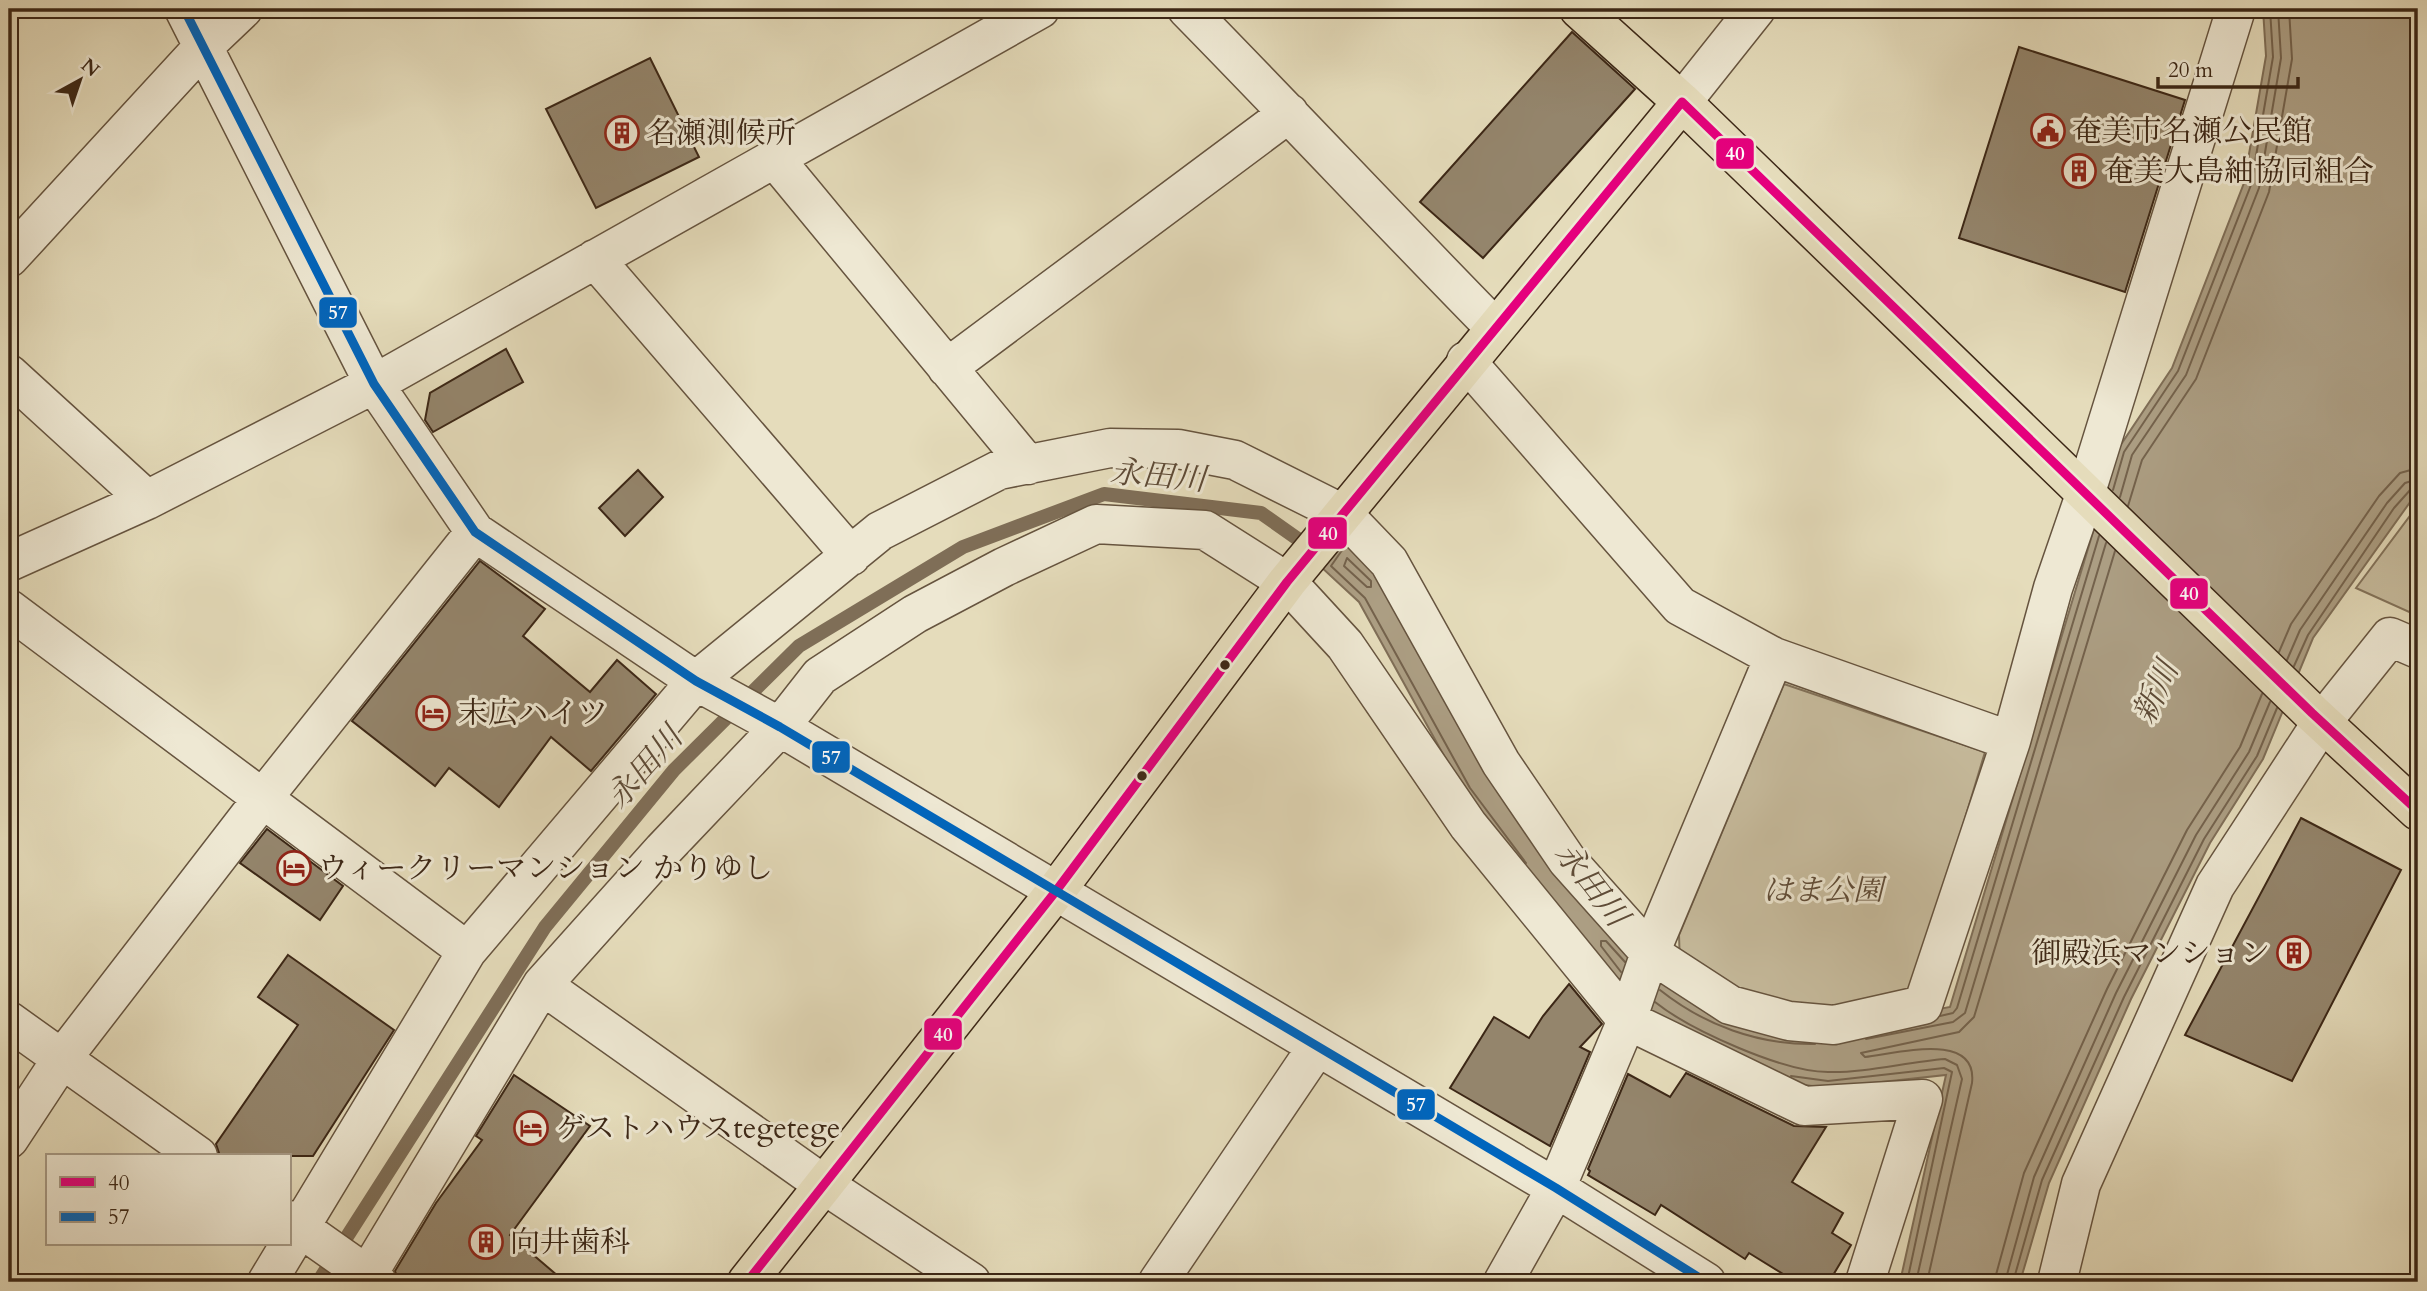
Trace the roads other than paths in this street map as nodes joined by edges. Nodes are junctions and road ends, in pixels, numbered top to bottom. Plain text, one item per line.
1 (184, 9) edge
2 (243, 9) edge
3 (1040, 9) edge
4 (1187, 9) edge
5 (1579, 9) edge
6 (1756, 9) edge
7 (2236, 9) edge
8 (202, 48) junction
9 (1682, 102) junction
10 (1289, 113) junction
11 (775, 159) junction
12 (9, 258) edge
13 (595, 259) junction
14 (1494, 327) junction
15 (1466, 361) junction
16 (947, 368) junction
17 (9, 374) edge
18 (374, 384) junction
19 (1028, 465) junction
20 (2092, 498) junction
21 (147, 500) junction
22 (1343, 514) junction
23 (475, 532) junction
24 (851, 556) junction
25 (9, 562) edge
26 (1287, 582) junction
27 (9, 609) edge
28 (2418, 649) edge
29 (1774, 657) junction
30 (696, 681) junction
31 (2317, 718) junction
32 (780, 727) junction
33 (2011, 741) junction
34 (263, 798) junction
35 (2418, 811) edge
36 (1056, 891) junction
37 (467, 950) junction
38 (1650, 953) junction
39 (542, 985) junction
40 (1627, 1020) junction
41 (9, 1021) edge
42 (1317, 1047) junction
43 (61, 1060) junction
44 (9, 1139) edge
45 (195, 1154) edge
46 (823, 1184) junction
47 (1556, 1188) junction
48 (294, 1224) edge
49 (284, 1246) edge
50 (369, 1280) edge
51 (267, 1282) edge
52 (747, 1282) edge
53 (971, 1282) edge
54 (1158, 1282) edge
55 (1503, 1282) edge
56 (1706, 1282) edge
57 (1865, 1282) edge
58 (2057, 1282) edge

1 - 8 street
2 - 8 street
3 - 11 street
4 - 10 street
5 - 9 main road
6 - 9 street
7 - 20 street
8 - 12 street
8 - 18 street
9 - 14 main road
9 - 20 main road
10 - 14 street
10 - 16 street
11 - 13 street
11 - 16 street
13 - 18 street
13 - 24 street
14 - 15 main road
15 - 22 main road
15 - 29 street
16 - 19 street
17 - 21 street
18 - 21 street
18 - 23 street
19 - 22 street
19 - 24 street
20 - 31 main road
20 - 33 street
21 - 25 street
22 - 26 main road
22 - 38 street
23 - 30 street
23 - 34 street
24 - 30 street
26 - 32 street
26 - 36 main road
26 - 40 street
27 - 34 street
28 - 31 street
29 - 33 street
29 - 38 street
30 - 32 street
30 - 37 street
31 - 35 main road
31 - 58 street
32 - 36 street
32 - 39 street
33 - 38 street
34 - 37 street
34 - 43 street
36 - 42 street
36 - 46 main road
37 - 48 street
38 - 40 street
39 - 46 street
39 - 50 street
40 - 47 street
40 - 57 street
41 - 43 street
42 - 47 street
42 - 54 street
43 - 44 street
43 - 45 street
46 - 52 main road
46 - 53 street
47 - 55 street
47 - 56 street
48 - 50 street
49 - 51 street

